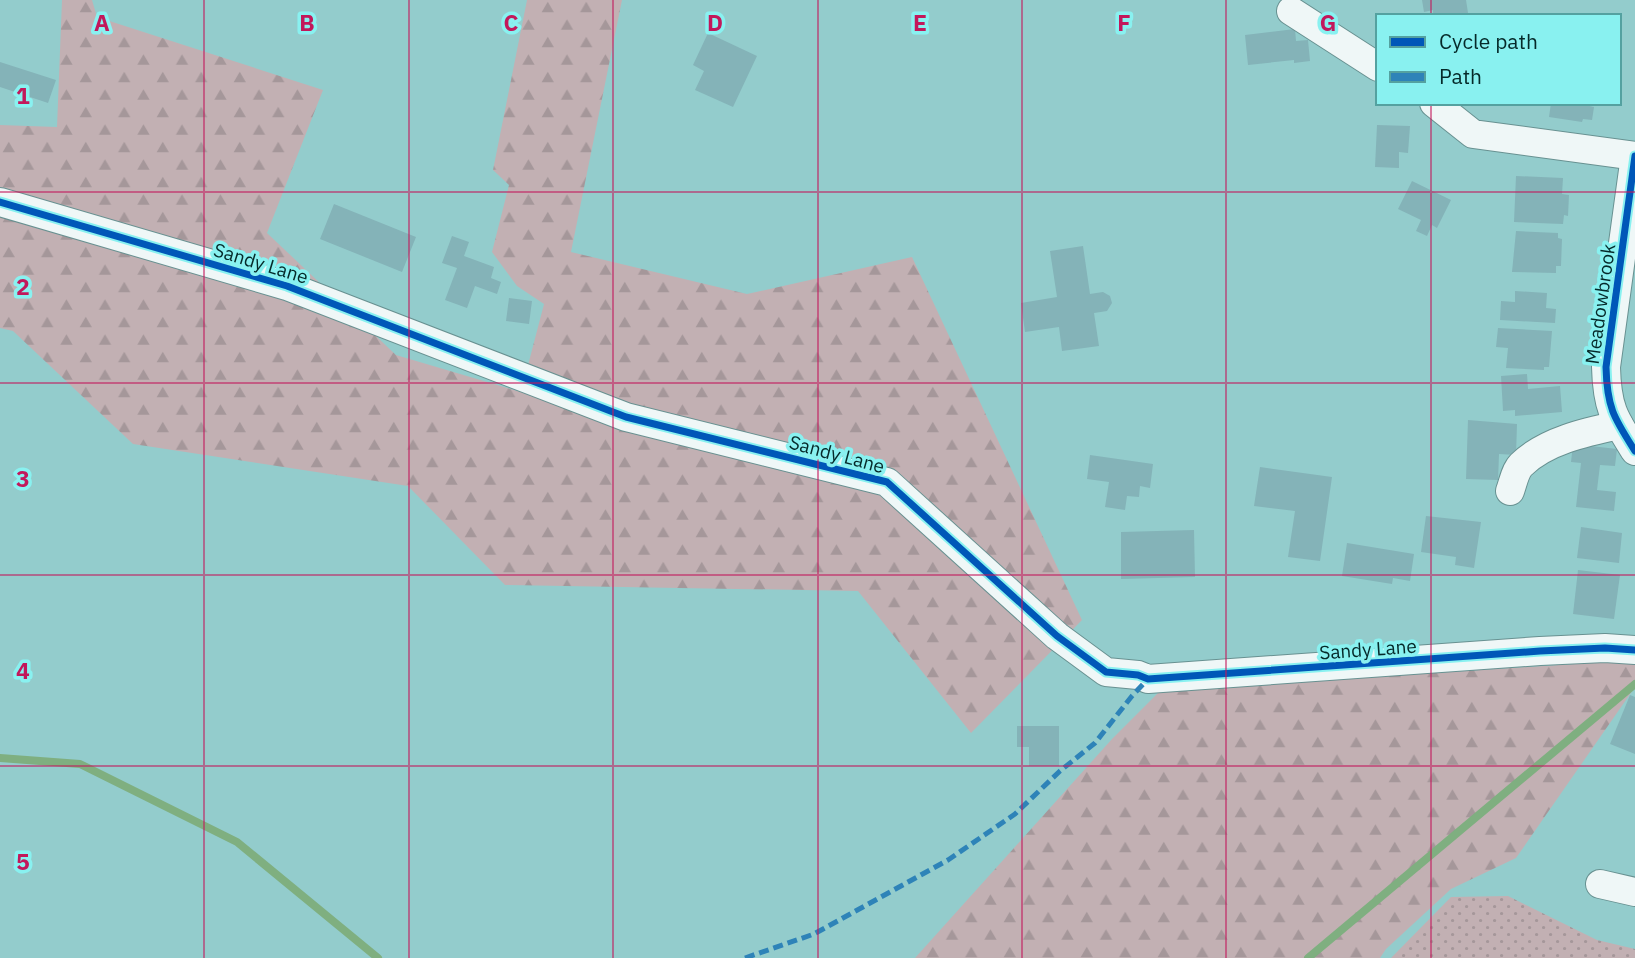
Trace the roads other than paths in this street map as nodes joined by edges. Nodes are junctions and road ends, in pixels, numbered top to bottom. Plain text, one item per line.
1 (1291, 11) dead end
2 (1376, 66) edge
3 (1437, 105) edge
4 (1635, 156) edge
5 (0, 202) edge
6 (1619, 425) junction
7 (1635, 450) edge
8 (1510, 491) dead end
9 (1635, 650) edge
10 (1600, 884) dead end
11 (1635, 892) edge

1 - 2 street
3 - 4 street, Meadowbrook
4 - 6 street, Meadowbrook
5 - 9 street, Sandy Lane
6 - 7 street, Meadowbrook
6 - 8 street
10 - 11 street

